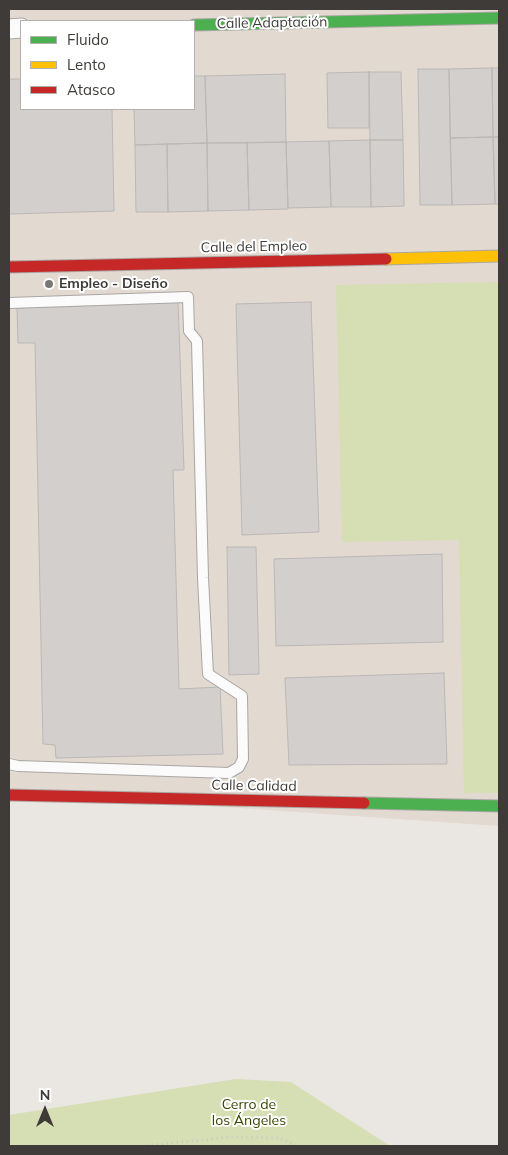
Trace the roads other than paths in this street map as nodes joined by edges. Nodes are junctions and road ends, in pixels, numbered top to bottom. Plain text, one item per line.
1 (499, 18) edge
2 (195, 24) edge
3 (499, 256) edge
4 (9, 267) edge
5 (9, 303) edge
6 (9, 764) edge
7 (9, 795) edge
8 (499, 806) edge

1 - 2 street, Calle Adaptación
3 - 4 street, Calle del Empleo
5 - 6 lane
7 - 8 street, Calle Calidad

